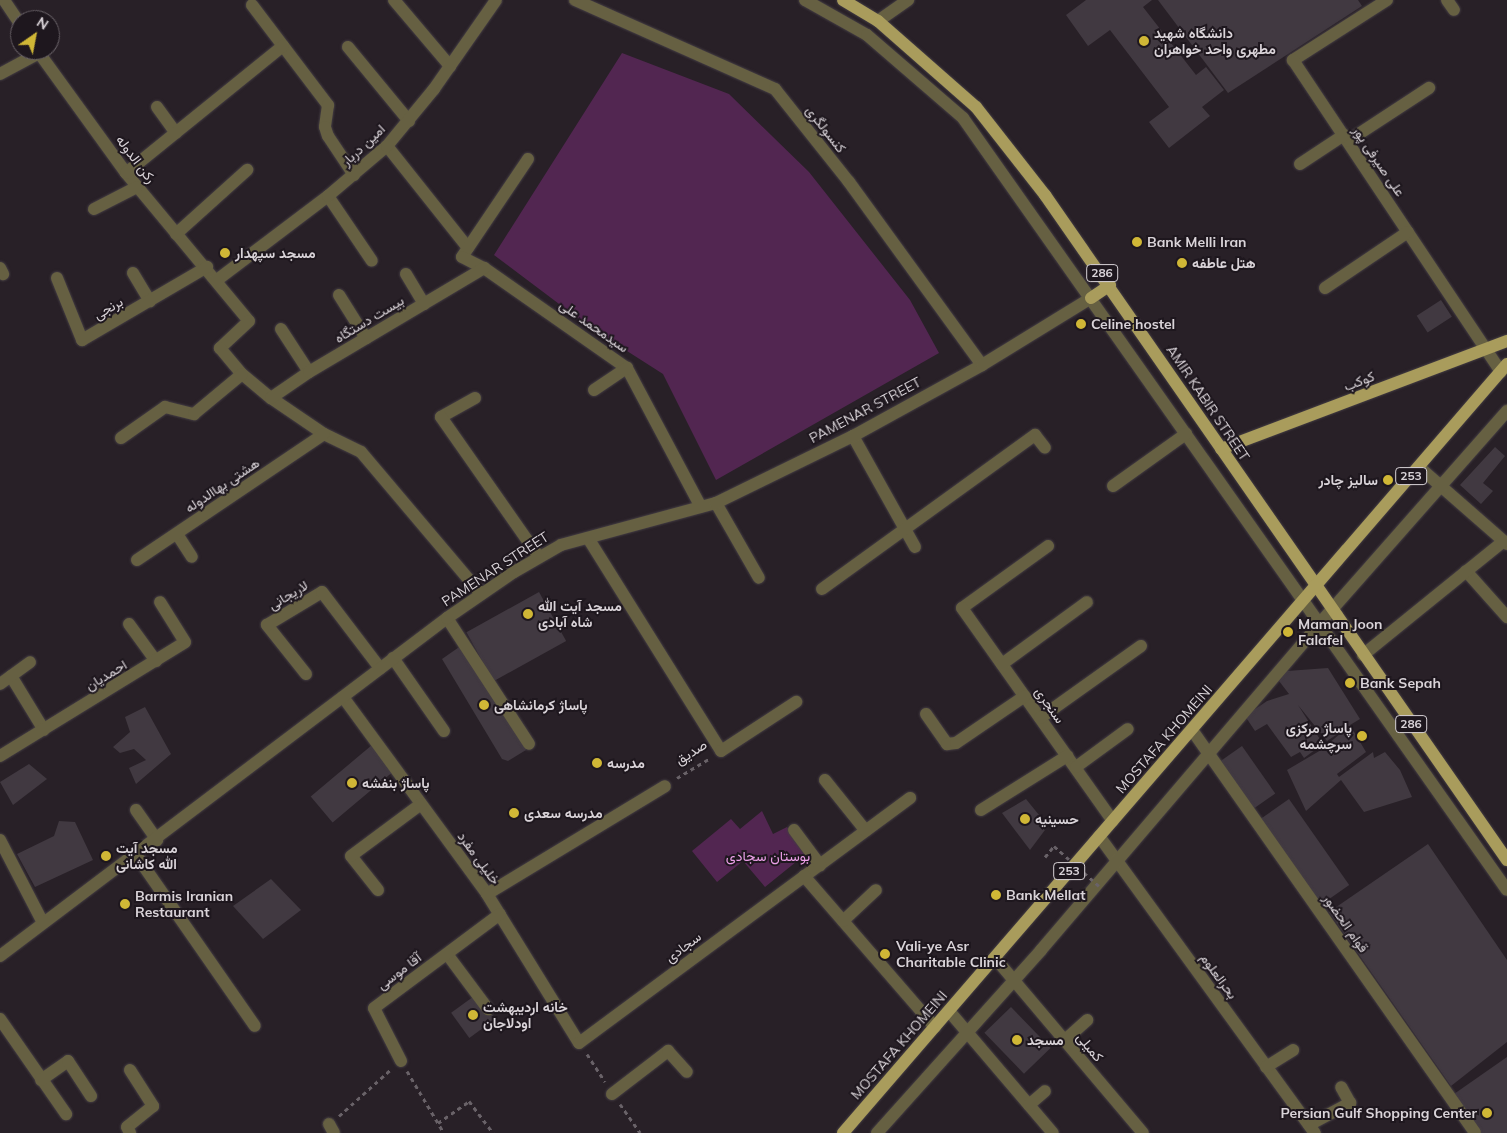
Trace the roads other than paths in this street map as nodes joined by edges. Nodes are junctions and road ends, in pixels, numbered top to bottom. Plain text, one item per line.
1 (394, 0) edge
2 (496, 0) edge
3 (574, 0) edge
4 (805, 0) edge
5 (843, 0) edge
6 (908, 0) edge
7 (1387, 0) edge
8 (252, 5) dead end
9 (1367, 5) edge
10 (878, 21) junction
11 (283, 46) junction
12 (348, 46) dead end
13 (23, 60) edge
14 (44, 60) edge
15 (450, 66) junction
16 (0, 74) edge
17 (1429, 88) dead end
18 (157, 107) dead end
19 (409, 121) junction
20 (176, 133) junction
21 (1346, 138) junction
22 (387, 146) junction
23 (528, 159) dead end
24 (1300, 164) dead end
25 (247, 170) dead end
26 (126, 173) junction
27 (354, 175) junction
28 (137, 187) junction
29 (328, 196) junction
30 (94, 209) dead end
31 (1408, 232) junction
32 (176, 234) junction
33 (465, 253) junction
34 (372, 261) dead end
35 (207, 268) junction
36 (484, 268) junction
37 (133, 273) dead end
38 (406, 274) dead end
39 (57, 278) dead end
40 (218, 280) junction
41 (1110, 284) junction
42 (1324, 288) dead end
43 (339, 295) dead end
44 (1091, 298) junction
45 (150, 301) junction
46 (424, 304) junction
47 (281, 329) dead end
48 (366, 338) junction
49 (1507, 341) edge
50 (1485, 349) junction
51 (982, 365) junction
52 (627, 368) junction
53 (1504, 368) edge
54 (309, 372) junction
55 (242, 374) junction
56 (594, 390) dead end
57 (271, 398) junction
58 (475, 398) dead end
59 (1507, 411) edge
60 (324, 434) junction
61 (1186, 434) junction
62 (853, 436) junction
63 (121, 438) dead end
64 (1045, 448) dead end
65 (1221, 449) junction
66 (1418, 467) junction
67 (1113, 486) dead end
68 (1443, 487) junction
69 (716, 503) junction
70 (701, 507) junction
71 (905, 528) junction
72 (177, 534) junction
73 (588, 538) junction
74 (1505, 542) edge
75 (1048, 546) dead end
76 (915, 547) dead end
77 (192, 557) dead end
78 (539, 557) junction
79 (137, 560) dead end
80 (1466, 571) junction
81 (759, 578) dead end
82 (1315, 587) junction
83 (822, 589) dead end
84 (481, 594) junction
85 (1304, 599) junction
86 (160, 602) dead end
87 (1087, 602) dead end
88 (1331, 610) junction
89 (1507, 617) edge
90 (447, 618) junction
91 (1320, 623) junction
92 (129, 624) dead end
93 (1141, 646) dead end
94 (1362, 655) junction
95 (393, 658) junction
96 (156, 661) junction
97 (30, 662) dead end
98 (1002, 664) junction
99 (380, 668) junction
100 (306, 674) dead end
101 (5, 680) edge
102 (1025, 696) junction
103 (344, 697) junction
104 (796, 702) dead end
105 (926, 714) dead end
106 (1040, 718) junction
107 (1128, 729) dead end
108 (44, 730) junction
109 (1192, 730) junction
110 (444, 731) dead end
111 (529, 744) dead end
112 (1208, 753) junction
113 (0, 756) edge
114 (1067, 756) junction
115 (1076, 767) junction
116 (825, 780) dead end
117 (665, 786) road end
118 (910, 798) dead end
119 (420, 804) junction
120 (136, 810) dead end
121 (981, 810) dead end
122 (1113, 820) junction
123 (794, 830) dead end
124 (866, 830) junction
125 (1099, 836) junction
126 (0, 840) edge
127 (158, 840) junction
128 (136, 855) junction
129 (1117, 860) junction
130 (1507, 860) edge
131 (820, 865) junction
132 (804, 876) junction
133 (378, 890) dead end
134 (876, 890) dead end
135 (1507, 890) edge
136 (487, 894) junction
137 (500, 914) junction
138 (843, 921) junction
139 (43, 923) junction
140 (447, 954) junction
141 (0, 956) edge
142 (995, 958) junction
143 (1013, 979) junction
144 (488, 1009) dead end
145 (949, 1011) junction
146 (0, 1019) edge
147 (1087, 1020) dead end
148 (255, 1026) dead end
149 (935, 1027) junction
150 (967, 1032) junction
151 (1065, 1040) junction
152 (579, 1043) joint
153 (1293, 1050) dead end
154 (401, 1061) road end
155 (1266, 1066) junction
156 (130, 1070) dead end
157 (687, 1072) dead end
158 (41, 1080) junction
159 (1341, 1087) dead end
160 (1046, 1091) dead end
161 (612, 1094) dead end
162 (91, 1096) dead end
163 (1029, 1105) junction
164 (66, 1114) dead end
165 (1312, 1129) edge
166 (845, 1132) edge
167 (130, 1133) edge
168 (877, 1133) edge
169 (1053, 1133) edge
170 (1143, 1133) edge
171 (1475, 1133) edge

1 - 15 street
2 - 15 street, امین دربار
3 - 51 street, کنسولگری
4 - 44 street
5 - 10 main road, AMIR KABIR STREET / 286
6 - 10 street
7 - 9 street, علی صیرفی پور
8 - 11 street
9 - 21 street, علی صیرفی پور
10 - 41 main road, AMIR KABIR STREET / 286
11 - 20 street
11 - 27 street
12 - 19 street
13 - 16 street
14 - 26 street, رکن الدوله
15 - 19 street, امین دربار
17 - 21 street
18 - 20 street
19 - 22 street, امین دربار
20 - 26 street
21 - 24 street
21 - 31 street, علی صیرفی پور
22 - 27 street, امین دربار
22 - 33 street, سیدمحمد علی
23 - 33 street
25 - 32 street
26 - 28 street, رکن الدوله
27 - 29 street, امین دربار
28 - 30 street
28 - 32 street, رکن الدوله
29 - 34 street
29 - 40 street, امین دربار
31 - 42 street
31 - 50 street, علی صیرفی پور
32 - 35 street, رکن الدوله
33 - 36 street, سیدمحمد علی
35 - 40 street, رکن الدوله
35 - 45 street, برنجی
36 - 46 street, بیست دستگاه
36 - 52 street, سیدمحمد علی
37 - 45 street
38 - 46 street
39 - 45 street, برنجی
40 - 55 street, رکن الدوله
41 - 44 main road
41 - 65 main road, AMIR KABIR STREET / 286
43 - 48 street
44 - 51 street, PAMENAR STREET
44 - 61 street
46 - 48 street, بیست دستگاه
47 - 54 street
48 - 54 street, بیست دستگاه
49 - 50 main road, کوکب
50 - 53 street, علی صیرفی پور
50 - 65 main road, کوکب
51 - 62 street, PAMENAR STREET
52 - 56 street
52 - 70 street, سیدمحمد علی
53 - 66 main road, MOSTAFA KHOMEINI / 253
54 - 57 street, بیست دستگاه
55 - 57 street
55 - 63 street
57 - 60 street
58 - 78 street
59 - 68 street
60 - 72 street, هشتی بهاالدوله
60 - 84 street
61 - 67 street
61 - 85 street
62 - 69 street, PAMENAR STREET
62 - 71 street
64 - 71 street
65 - 82 main road, AMIR KABIR STREET / 286
66 - 68 street
66 - 82 main road, MOSTAFA KHOMEINI / 253
68 - 74 street
68 - 88 street
69 - 70 street, PAMENAR STREET
69 - 81 street
70 - 73 street, PAMENAR STREET
71 - 76 street
71 - 83 street
72 - 77 street
72 - 79 street, هشتی بهاالدوله
73 - 78 street, PAMENAR STREET
73 - 104 street, صدیق
74 - 80 street
75 - 98 street, سنجری
78 - 84 street, PAMENAR STREET
80 - 89 street
80 - 94 street
82 - 85 main road, MOSTAFA KHOMEINI / 253
82 - 88 main road, AMIR KABIR STREET / 286
84 - 90 street, PAMENAR STREET
85 - 91 street
85 - 109 main road, MOSTAFA KHOMEINI / 253
86 - 96 street, احمدیان
87 - 98 street
88 - 91 street
88 - 94 main road, AMIR KABIR STREET / 286
90 - 95 street, PAMENAR STREET
90 - 111 street
91 - 112 street
91 - 135 street
92 - 96 street
93 - 106 street
94 - 130 main road, AMIR KABIR STREET / 286
95 - 99 street, PAMENAR STREET
95 - 110 street
96 - 108 street, احمدیان
97 - 101 street
98 - 102 street, سنجری
99 - 100 street, لاریجانی
99 - 103 street, PAMENAR STREET
101 - 108 street
102 - 105 street
102 - 106 street, سنجری
103 - 119 street, خلیلی مفرد
103 - 127 street, PAMENAR STREET
106 - 114 street, سنجری
107 - 115 street
108 - 113 street, احمدیان
109 - 112 street, قوام الحضور
109 - 122 main road, MOSTAFA KHOMEINI / 253
112 - 129 street
112 - 171 street, قوام الحضور
114 - 115 street, سنجری
114 - 121 street
115 - 122 street, سنجری
116 - 124 street
117 - 136 street
118 - 124 street, سجادی
119 - 133 street
119 - 136 street, خلیلی مفرد
120 - 127 street
122 - 125 main road, MOSTAFA KHOMEINI / 253
123 - 131 street
124 - 131 street, سجادی
125 - 129 street, بحرالعلوم
125 - 142 main road, MOSTAFA KHOMEINI / 253
126 - 139 street
127 - 128 street, PAMENAR STREET
128 - 139 street, PAMENAR STREET
128 - 148 street
129 - 143 street
129 - 155 street, بحرالعلوم
131 - 132 street, سجادی
132 - 138 street
132 - 152 street, سجادی
134 - 138 street
136 - 137 street, خلیلی مفرد
137 - 140 street, آقا موسی
137 - 152 street, خلیلی مفرد
138 - 149 street
139 - 141 street, PAMENAR STREET
140 - 144 street
140 - 154 street, آقا موسی
142 - 143 street, کمیلی
142 - 145 main road, MOSTAFA KHOMEINI / 253
143 - 150 street
143 - 151 street, کمیلی
145 - 149 main road, MOSTAFA KHOMEINI / 253
145 - 150 street
146 - 158 street
147 - 151 street
149 - 166 main road, MOSTAFA KHOMEINI / 253
150 - 163 street
150 - 168 street
151 - 170 street, کمیلی
153 - 155 street
155 - 165 street, بحرالعلوم
156 - 167 street
157 - 161 street
158 - 162 street
158 - 164 street
159 - 165 street
160 - 163 street
163 - 169 street

